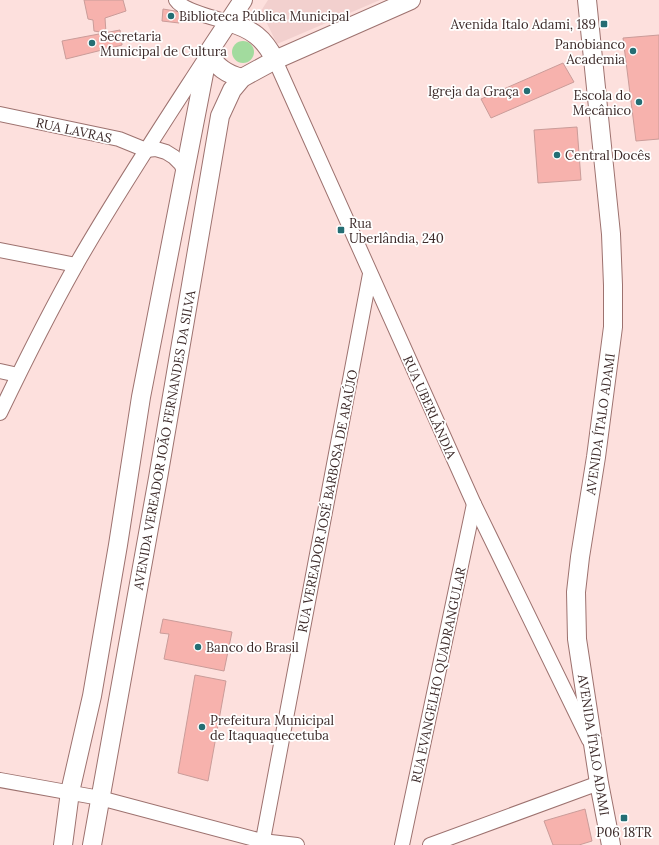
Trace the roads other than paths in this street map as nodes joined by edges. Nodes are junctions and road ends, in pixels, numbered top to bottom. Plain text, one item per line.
1 (176, 0) edge
2 (243, 0) edge
3 (411, 0) edge
4 (587, 0) edge
5 (228, 22) junction
6 (208, 53) junction
7 (275, 60) junction
8 (242, 78) junction
9 (0, 114) edge
10 (146, 150) junction
11 (185, 173) junction
12 (0, 250) edge
13 (76, 265) junction
14 (370, 274) junction
15 (0, 371) edge
16 (18, 375) junction
17 (0, 413) edge
18 (130, 470) junction
19 (158, 478) junction
20 (474, 504) junction
21 (584, 686) junction
22 (565, 691) junction
23 (594, 751) junction
24 (0, 780) edge
25 (599, 783) junction
26 (70, 792) junction
27 (100, 798) junction
28 (262, 843) edge
29 (63, 845) edge
30 (92, 845) edge
31 (297, 845) edge
32 (402, 845) edge
33 (430, 845) edge
34 (611, 845) edge

1 - 5 street
2 - 5 main road
3 - 7 main road, AVENIDA VEREADOR JOÃO FERNANDES DA SILVA
4 - 21 main road, AVENIDA ÍTALO ADAMI
5 - 6 main road
5 - 7 main road
6 - 8 main road
6 - 10 street
6 - 11 main road, AVENIDA VEREADOR JOÃO FERNANDES DA SILVA
7 - 8 main road, AVENIDA VEREADOR JOÃO FERNANDES DA SILVA
7 - 14 street, RUA UBERLÂNDIA
8 - 19 main road, AVENIDA VEREADOR JOÃO FERNANDES DA SILVA
9 - 10 street, RUA LAVRAS
10 - 11 street, RUA LAVRAS
10 - 13 street
11 - 18 main road, AVENIDA VEREADOR JOÃO FERNANDES DA SILVA
12 - 13 street
13 - 16 street
14 - 20 street, RUA UBERLÂNDIA
14 - 28 street, RUA VEREADOR JOSÉ BARBOSA DE ARAÚJO
15 - 16 street
16 - 17 street
18 - 19 main road
18 - 26 main road, AVENIDA VEREADOR JOÃO FERNANDES DA SILVA
19 - 27 main road, AVENIDA VEREADOR JOÃO FERNANDES DA SILVA
20 - 22 street, RUA UBERLÂNDIA
20 - 32 street, RUA EVANGELHO QUADRANGULAR
21 - 22 street
21 - 23 main road, AVENIDA ÍTALO ADAMI
22 - 23 street, RUA UBERLÂNDIA
23 - 25 main road, AVENIDA ÍTALO ADAMI
24 - 26 street
25 - 33 street
25 - 34 main road, AVENIDA ÍTALO ADAMI
26 - 27 street
26 - 29 main road, AVENIDA VEREADOR JOÃO FERNANDES DA SILVA
27 - 28 street
27 - 30 main road, AVENIDA VEREADOR JOÃO FERNANDES DA SILVA
28 - 31 street

